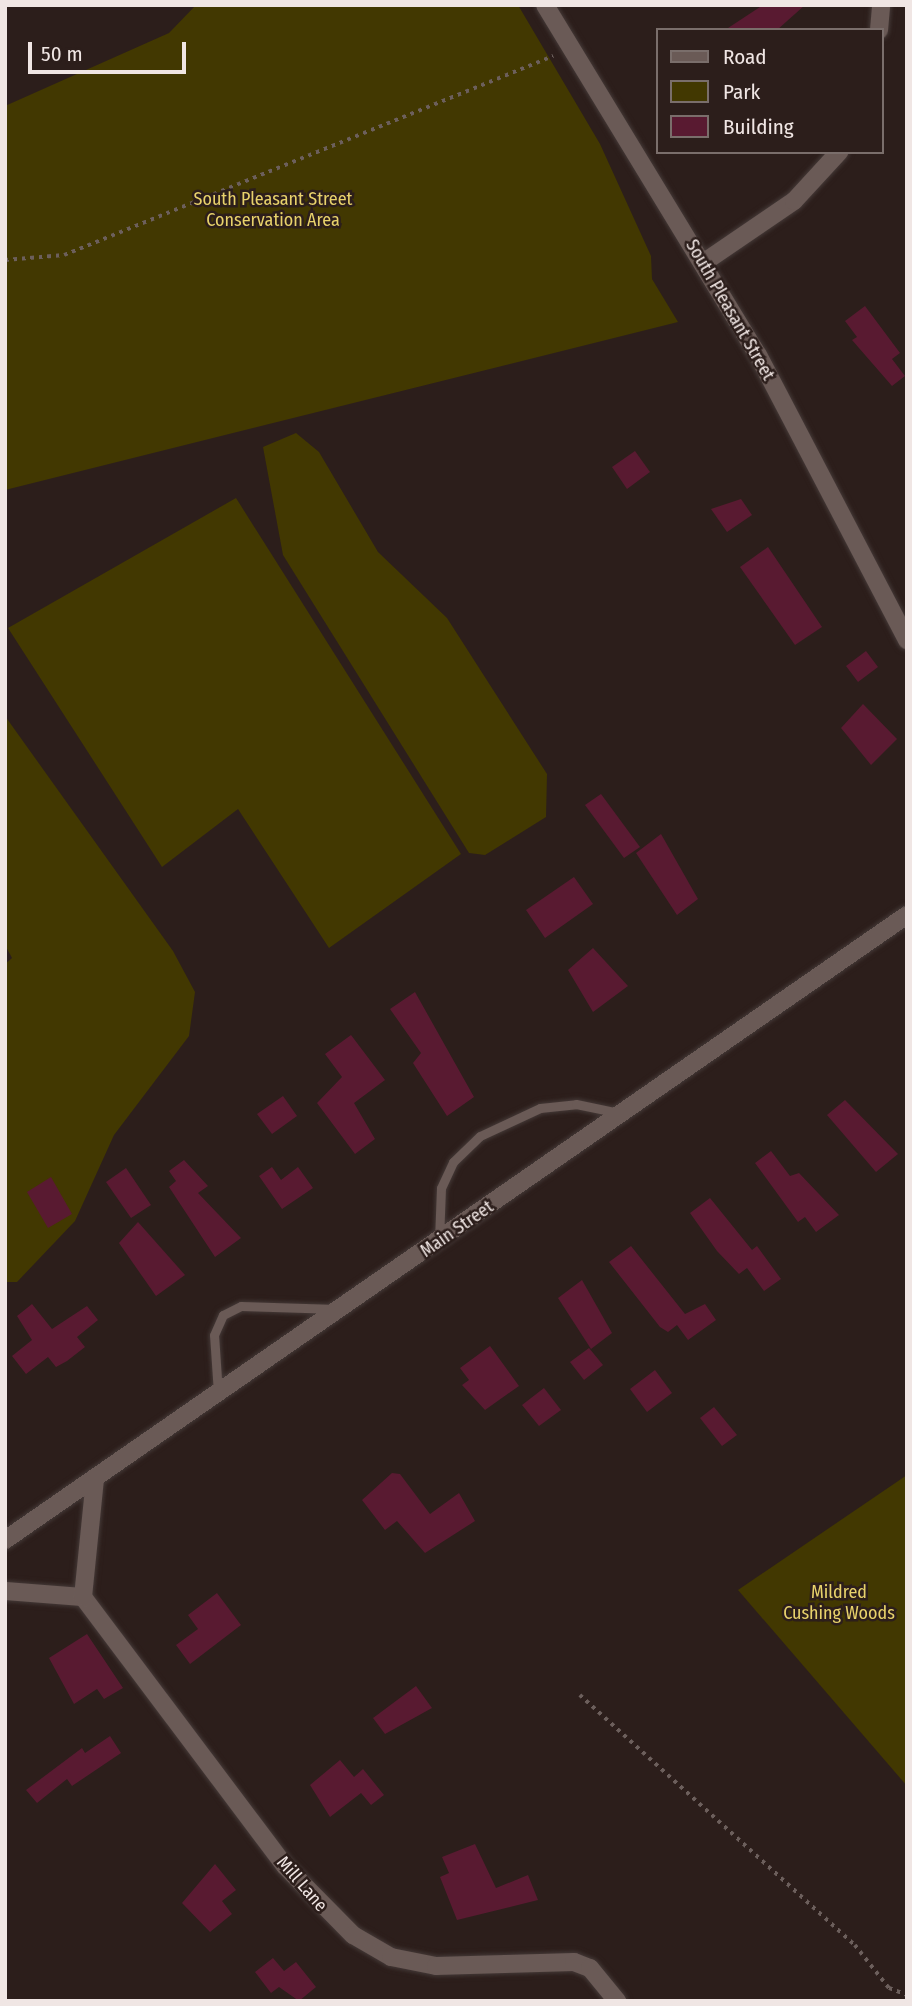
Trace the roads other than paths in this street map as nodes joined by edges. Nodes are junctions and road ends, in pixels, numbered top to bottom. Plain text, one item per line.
1 (545, 5) edge
2 (881, 5) edge
3 (879, 28) edge
4 (837, 154) edge
5 (703, 263) junction
6 (904, 633) edge
7 (907, 915) edge
8 (622, 1114) junction
9 (439, 1242) junction
10 (342, 1309) junction
11 (218, 1394) junction
12 (95, 1478) junction
13 (5, 1540) edge
14 (5, 1591) edge
15 (83, 1597) junction
16 (617, 2001) edge

1 - 5 street, South Pleasant Street
2 - 3 street
4 - 5 street
5 - 6 street, South Pleasant Street
7 - 8 street, Main Street
8 - 9 street, Main Street
8 - 9 lane
9 - 10 street, Main Street
10 - 11 street, Main Street
10 - 11 lane
11 - 12 street, Main Street
12 - 13 street, Main Street
12 - 15 street
14 - 15 street
15 - 16 street, Mill Lane

